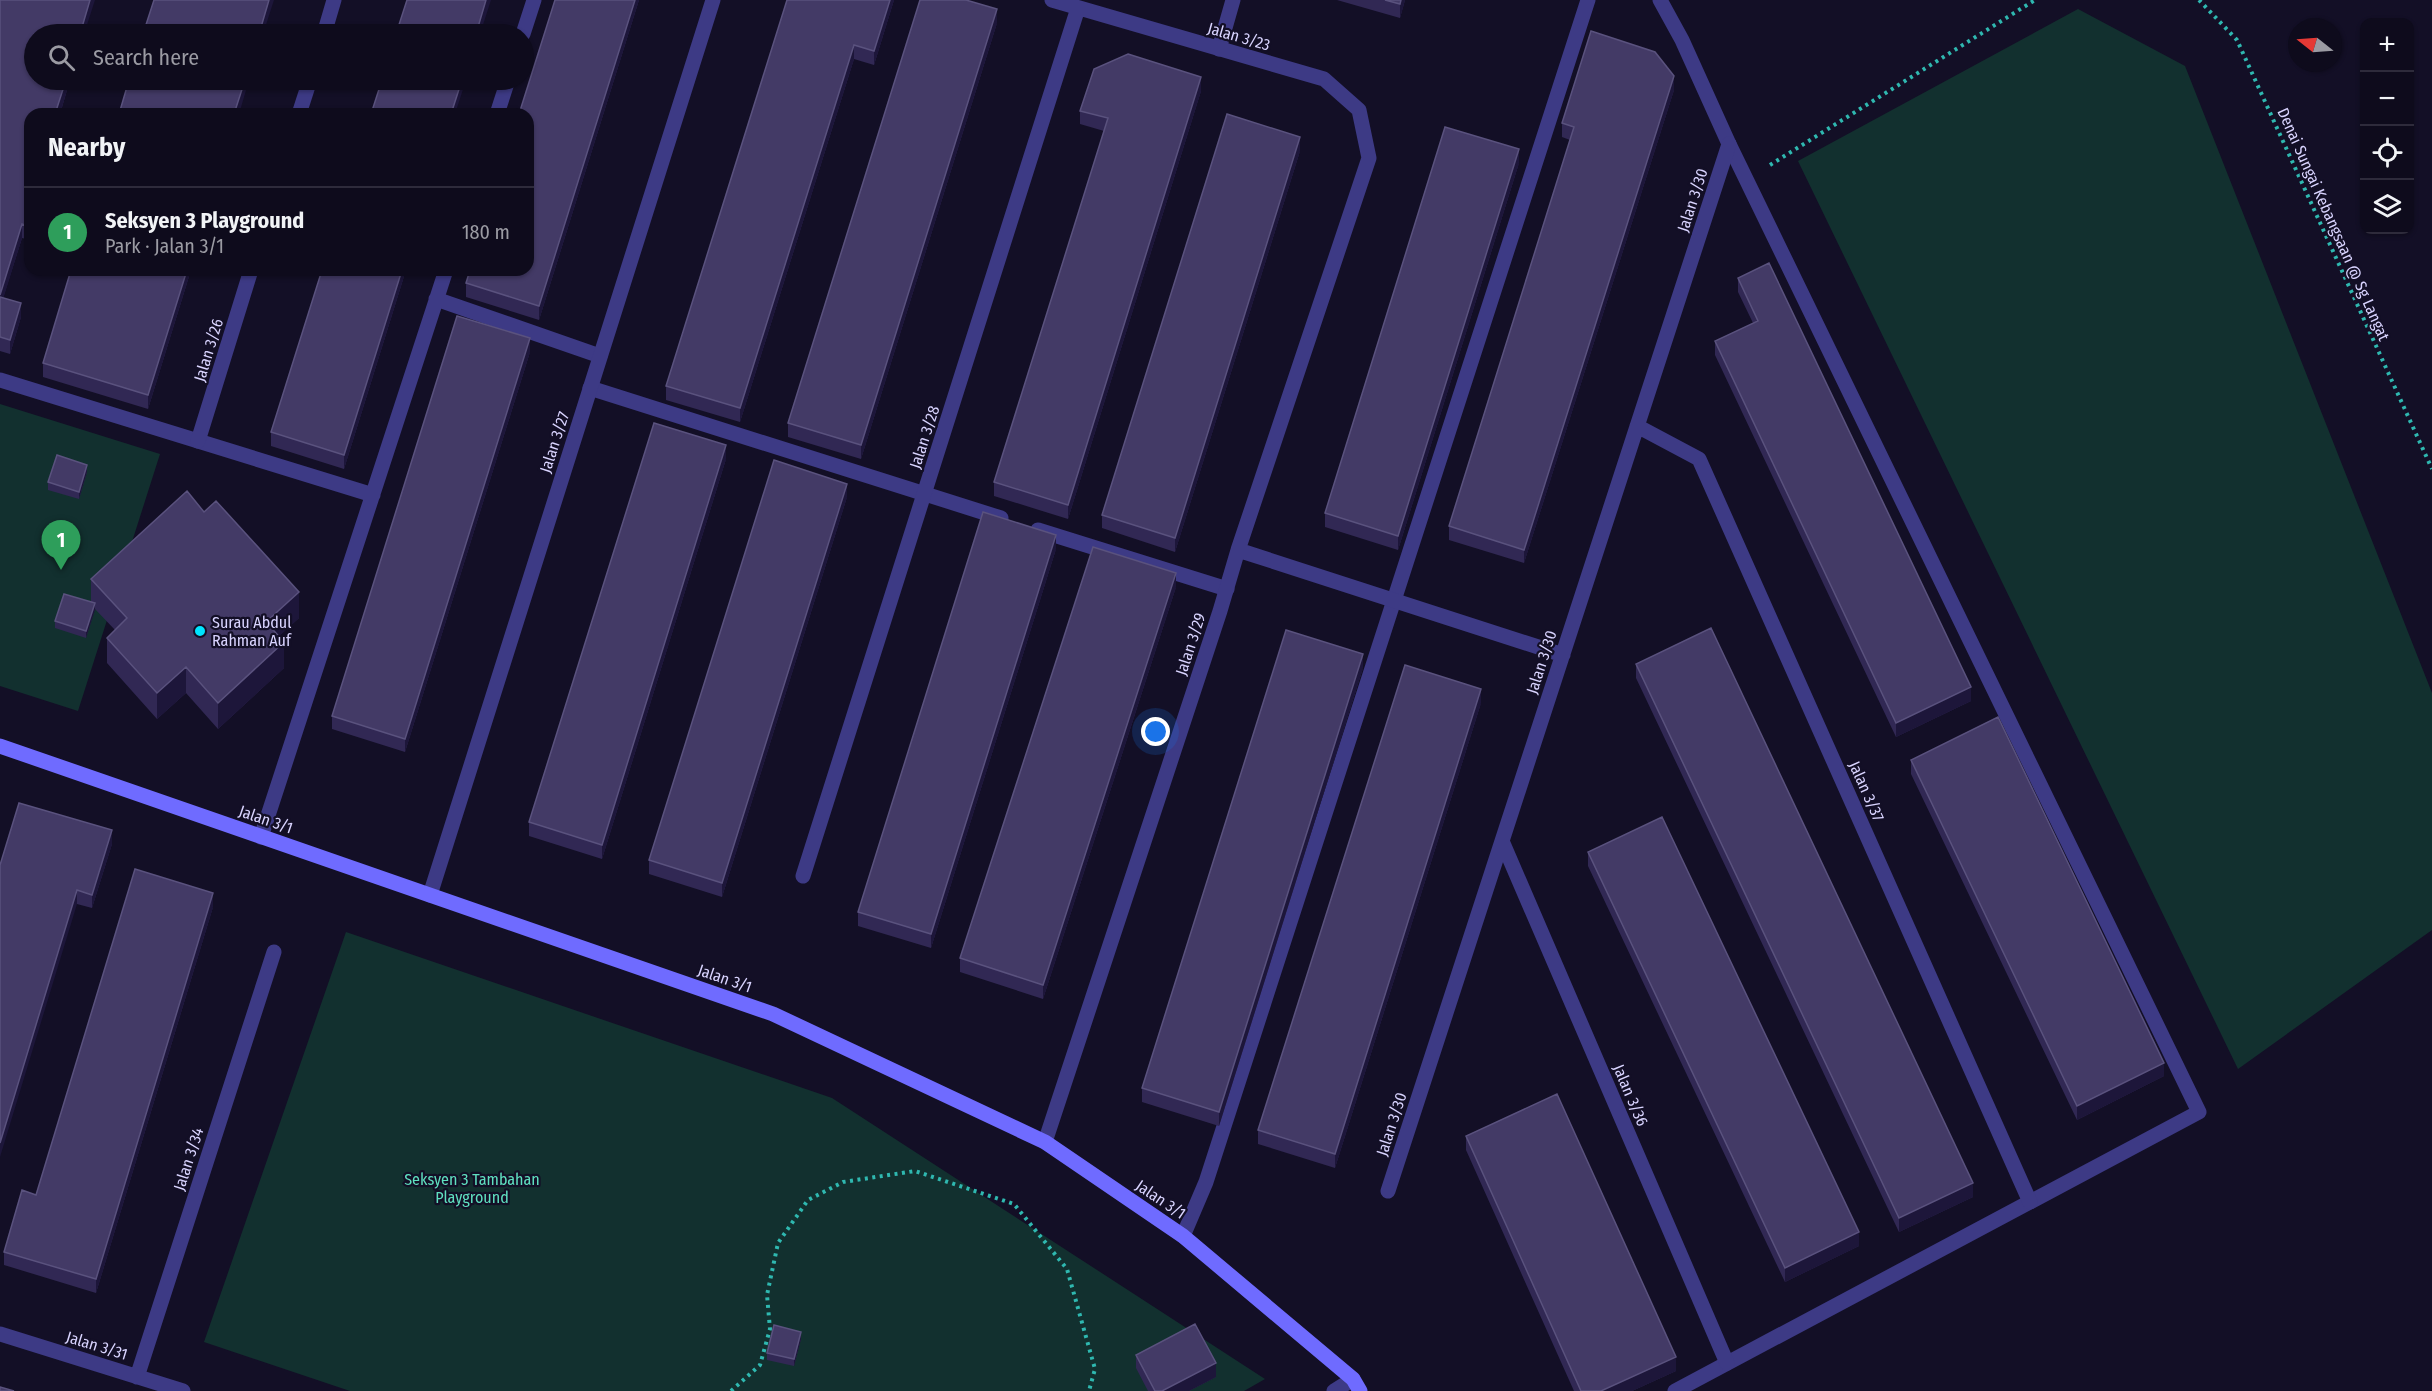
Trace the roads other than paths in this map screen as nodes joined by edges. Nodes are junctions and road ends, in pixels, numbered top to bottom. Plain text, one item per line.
1 (334, 0) edge
2 (534, 0) edge
3 (713, 0) edge
4 (1052, 0) edge
5 (1233, 0) edge
6 (1588, 0) edge
7 (1660, 0) edge
8 (1078, 8) junction
9 (327, 24) edge
10 (526, 24) edge
11 (1219, 49) junction
12 (307, 90) edge
13 (505, 90) edge
14 (301, 108) edge
15 (499, 108) edge
16 (1729, 144) junction
17 (1369, 158) joint
18 (249, 276) edge
19 (444, 276) edge
20 (436, 299) junction
21 (600, 356) junction
22 (0, 380) edge
23 (590, 388) junction
24 (1637, 426) junction
25 (198, 441) junction
26 (924, 494) junction
27 (373, 495) junction
28 (1238, 550) junction
29 (1227, 589) junction
30 (1395, 600) junction
31 (1563, 655) junction
32 (0, 746) edge
33 (261, 837) junction
34 (1502, 841) junction
35 (803, 876) dead end
36 (430, 895) junction
37 (274, 952) dead end
38 (1046, 1142) junction
39 (1388, 1191) dead end
40 (2030, 1202) junction
41 (1183, 1236) junction
42 (0, 1334) edge
43 (1727, 1363) junction
44 (136, 1377) junction
45 (1356, 1385) edge
46 (183, 1391) edge
47 (1334, 1391) edge
48 (1675, 1391) edge

1 - 9 street
2 - 10 street
3 - 21 street, Jalan 3/27
4 - 8 street, Jalan 3/23
5 - 11 street
6 - 30 street
7 - 16 street
8 - 11 street, Jalan 3/23
8 - 26 street, Jalan 3/28
11 - 17 street, Jalan 3/23
12 - 14 street
13 - 15 street
16 - 24 street, Jalan 3/30
16 - 40 street
17 - 28 street, Jalan 3/29
18 - 25 street, Jalan 3/26
19 - 20 street
20 - 21 street
20 - 27 street
21 - 23 street, Jalan 3/27
22 - 25 street
23 - 26 street
23 - 36 street, Jalan 3/27
24 - 31 street, Jalan 3/30
24 - 40 street, Jalan 3/37
25 - 27 street
26 - 29 street
26 - 35 street, Jalan 3/28
27 - 33 street
28 - 29 street, Jalan 3/29
28 - 30 street
29 - 38 street, Jalan 3/29
30 - 31 street
30 - 41 street
31 - 34 street, Jalan 3/30
32 - 33 street, Jalan 3/1
33 - 36 street, Jalan 3/1
34 - 39 street, Jalan 3/30
34 - 43 street, Jalan 3/36
36 - 38 street, Jalan 3/1
37 - 44 street, Jalan 3/34
38 - 41 street, Jalan 3/1
40 - 43 street
41 - 45 street, Jalan 3/1
42 - 44 street, Jalan 3/31
43 - 48 street
44 - 46 street, Jalan 3/31
45 - 47 street

